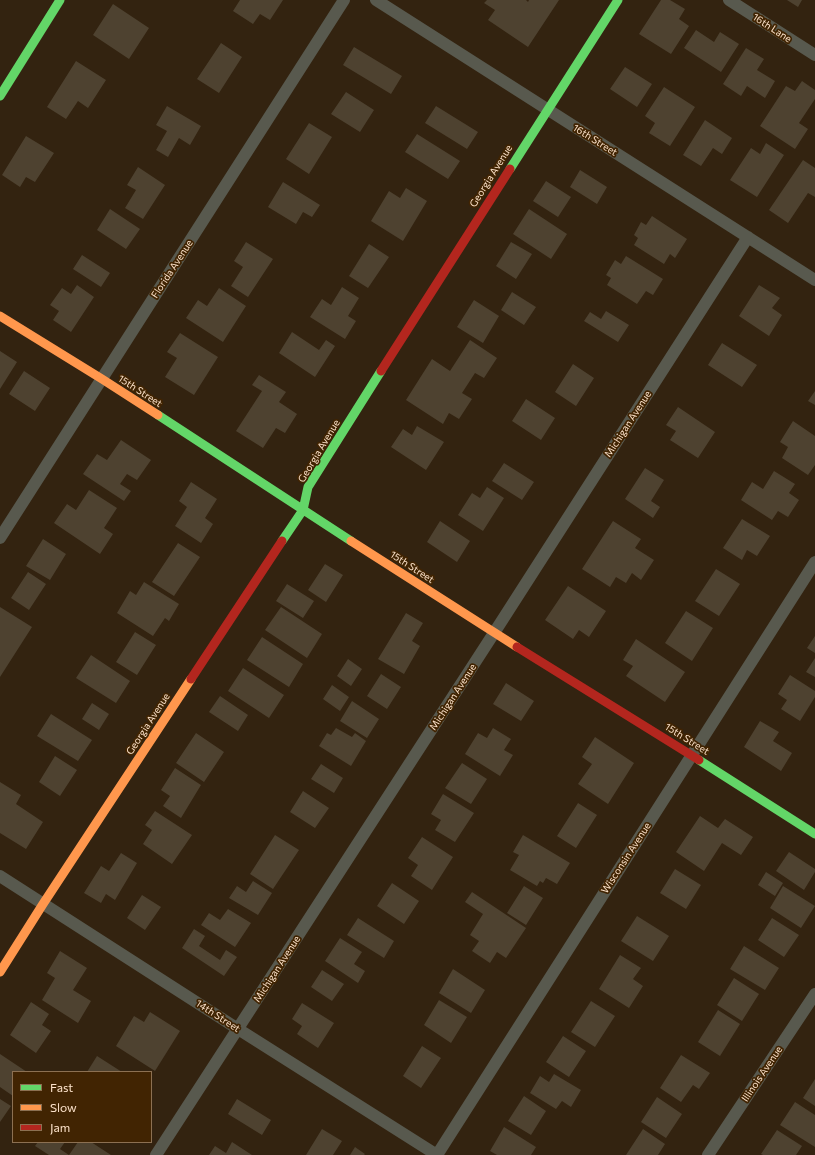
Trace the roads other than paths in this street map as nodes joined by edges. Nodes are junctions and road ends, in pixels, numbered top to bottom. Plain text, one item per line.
1 (60, 0) edge
2 (344, 0) edge
3 (376, 0) edge
4 (618, 0) edge
5 (730, 0) edge
6 (815, 55) edge
7 (0, 96) edge
8 (547, 110) junction
9 (748, 237) junction
10 (815, 280) edge
11 (0, 316) edge
12 (102, 379) junction
13 (303, 510) junction
14 (0, 538) edge
15 (815, 562) edge
16 (494, 633) junction
17 (692, 755) junction
18 (815, 834) edge
19 (0, 876) edge
20 (43, 904) junction
21 (0, 972) edge
22 (815, 994) edge
23 (238, 1029) junction
24 (156, 1155) edge
25 (437, 1155) edge
26 (708, 1155) edge

1 - 7 street
2 - 12 street, Florida Avenue
3 - 8 street, 16th Street
4 - 8 street, Georgia Avenue
5 - 6 street, 16th Lane
8 - 9 street, 16th Street
8 - 13 street, Georgia Avenue
9 - 10 street, 16th Street
9 - 16 street, Michigan Avenue
11 - 12 street, 15th Street
12 - 13 street, 15th Street
12 - 14 street, Florida Avenue
13 - 16 street, 15th Street
13 - 20 street, Georgia Avenue
15 - 17 street, Wisconsin Avenue
16 - 17 street, 15th Street
16 - 23 street, Michigan Avenue
17 - 18 street, 15th Street
17 - 25 street, Wisconsin Avenue
19 - 20 street, 14th Street
20 - 21 street, Georgia Avenue
20 - 23 street, 14th Street
22 - 26 street, Illinois Avenue
23 - 24 street, Michigan Avenue
23 - 25 street, 14th Street

